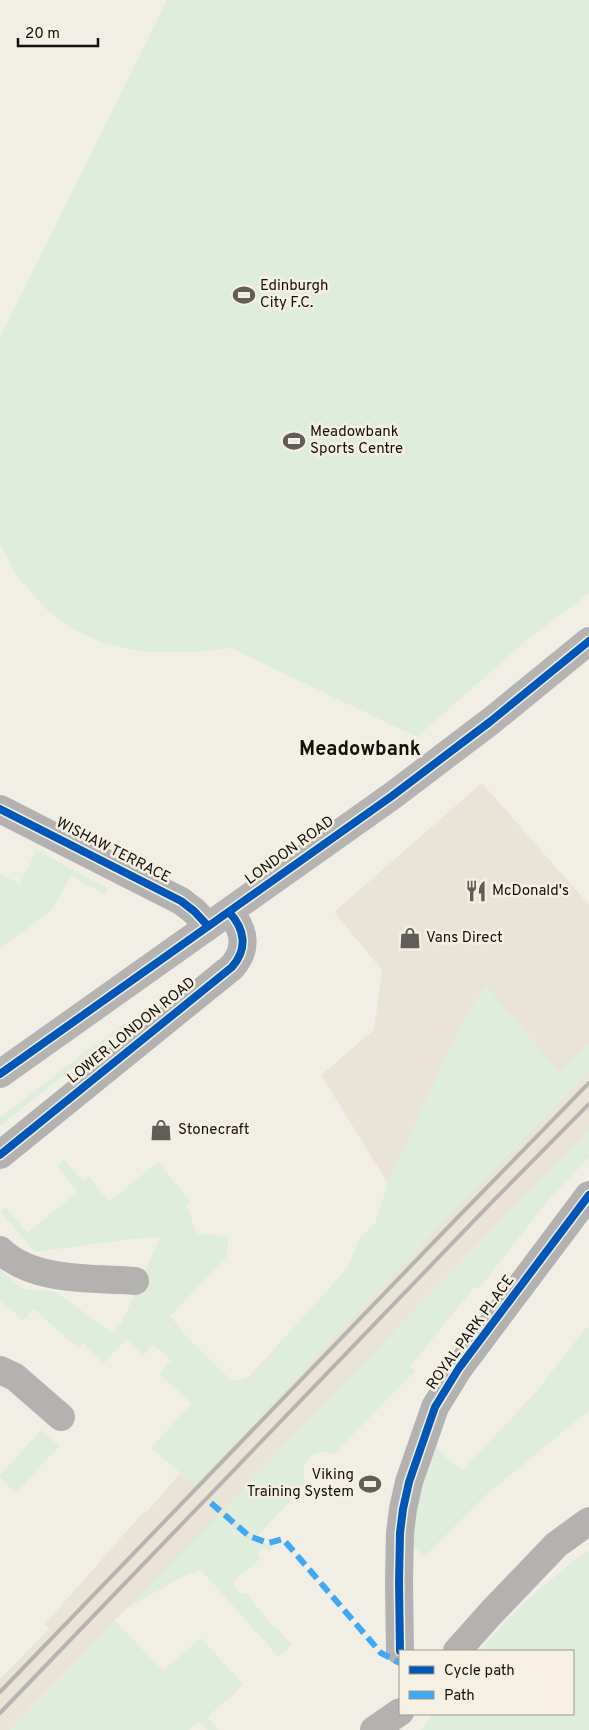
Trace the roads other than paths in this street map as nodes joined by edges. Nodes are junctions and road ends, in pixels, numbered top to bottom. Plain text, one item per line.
1 (589, 641) edge
2 (0, 809) edge
3 (218, 919) junction
4 (0, 1074) edge
5 (0, 1155) edge
6 (589, 1195) edge
7 (0, 1250) edge
8 (135, 1281) dead end
9 (0, 1370) edge
10 (61, 1417) dead end
11 (589, 1521) edge
12 (400, 1650) edge
13 (458, 1650) edge
14 (399, 1713) edge
15 (374, 1730) edge

1 - 3 main road, LONDON ROAD
2 - 3 street, WISHAW TERRACE
3 - 4 main road, LONDON ROAD
3 - 5 street, LOWER LONDON ROAD
6 - 12 street, ROYAL PARK PLACE
7 - 8 street
9 - 10 street
11 - 13 street
14 - 15 street

